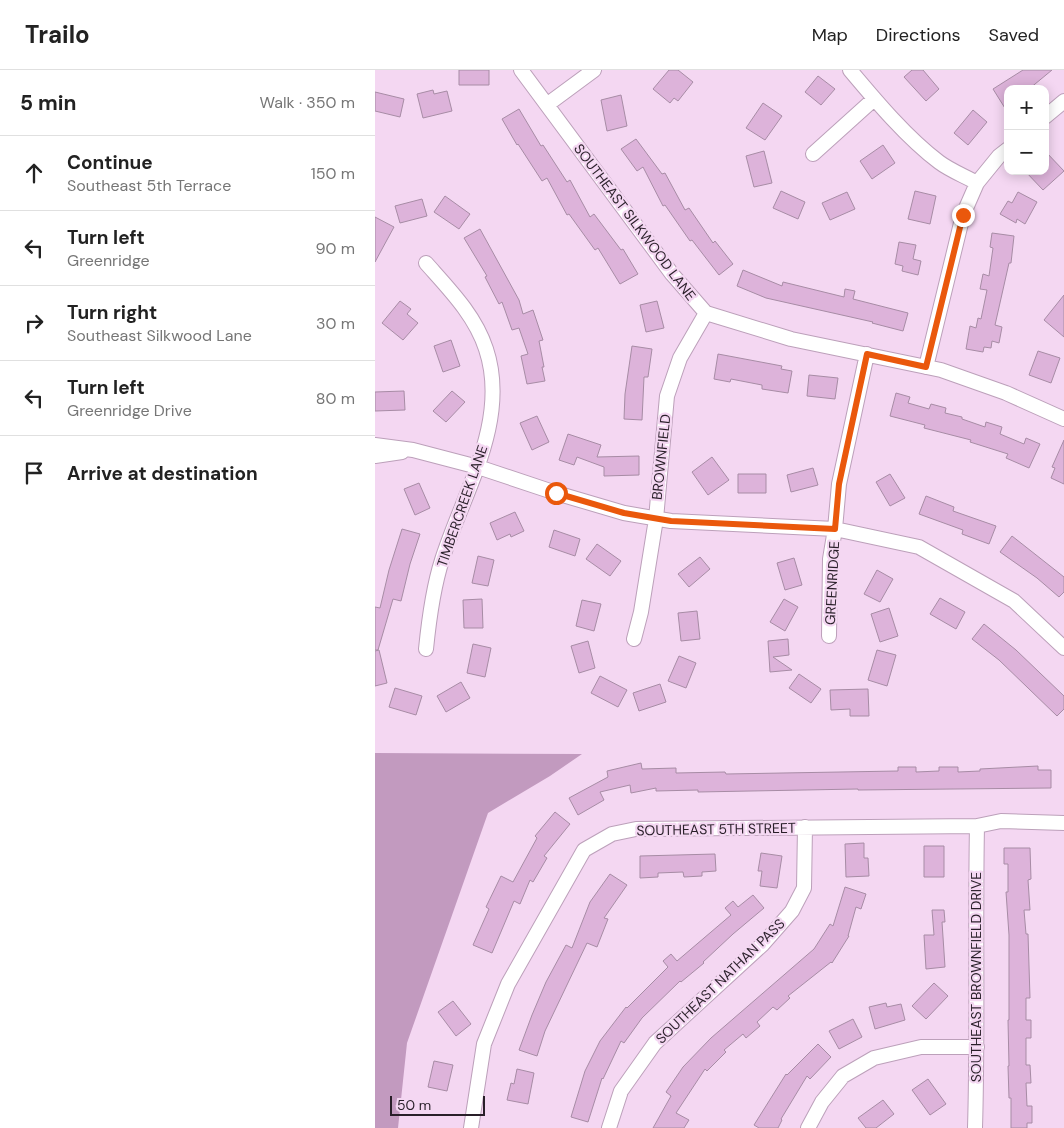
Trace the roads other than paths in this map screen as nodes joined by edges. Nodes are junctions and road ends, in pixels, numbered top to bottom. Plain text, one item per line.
1 (521, 70) edge
2 (594, 70) edge
3 (851, 70) edge
4 (874, 99) junction
5 (1064, 101) edge
6 (548, 104) junction
7 (1049, 114) edge
8 (1004, 152) edge
9 (813, 154) dead end
10 (977, 183) junction
11 (426, 263) dead end
12 (706, 313) junction
13 (867, 354) junction
14 (926, 367) junction
15 (1064, 419) edge
16 (375, 445) edge
17 (413, 450) junction
18 (375, 456) edge
19 (478, 466) junction
20 (655, 519) junction
21 (835, 529) junction
22 (829, 636) dead end
23 (635, 639) dead end
24 (1064, 648) edge
25 (426, 649) dead end
26 (1064, 822) edge
27 (977, 826) junction
28 (805, 827) junction
29 (977, 1048) junction
30 (471, 1128) edge
31 (609, 1128) edge
32 (808, 1128) edge
33 (975, 1128) edge

1 - 6 street, SOUTHEAST SILKWOOD LANE
2 - 6 street
3 - 4 street
4 - 9 street
4 - 10 street
5 - 7 street
6 - 12 street, SOUTHEAST SILKWOOD LANE
8 - 10 street
10 - 14 street
11 - 19 street, TIMBERCREEK LANE
12 - 13 street, SOUTHEAST SILKWOOD LANE
12 - 20 street, BROWNFIELD
13 - 14 street, SOUTHEAST SILKWOOD LANE
13 - 21 street, GREENRIDGE
14 - 15 street, SOUTHEAST SILKWOOD LANE
16 - 17 street
17 - 18 street
17 - 19 street
19 - 20 street
19 - 25 street, TIMBERCREEK LANE
20 - 21 street
20 - 23 street, BROWNFIELD
21 - 22 street, GREENRIDGE
21 - 24 street
26 - 27 street, SOUTHEAST 5TH STREET
27 - 28 street, SOUTHEAST 5TH STREET
27 - 29 street, SOUTHEAST BROWNFIELD DRIVE
28 - 30 street, SOUTHEAST 5TH STREET
28 - 31 street, SOUTHEAST NATHAN PASS
29 - 32 street
29 - 33 street, SOUTHEAST BROWNFIELD DRIVE

